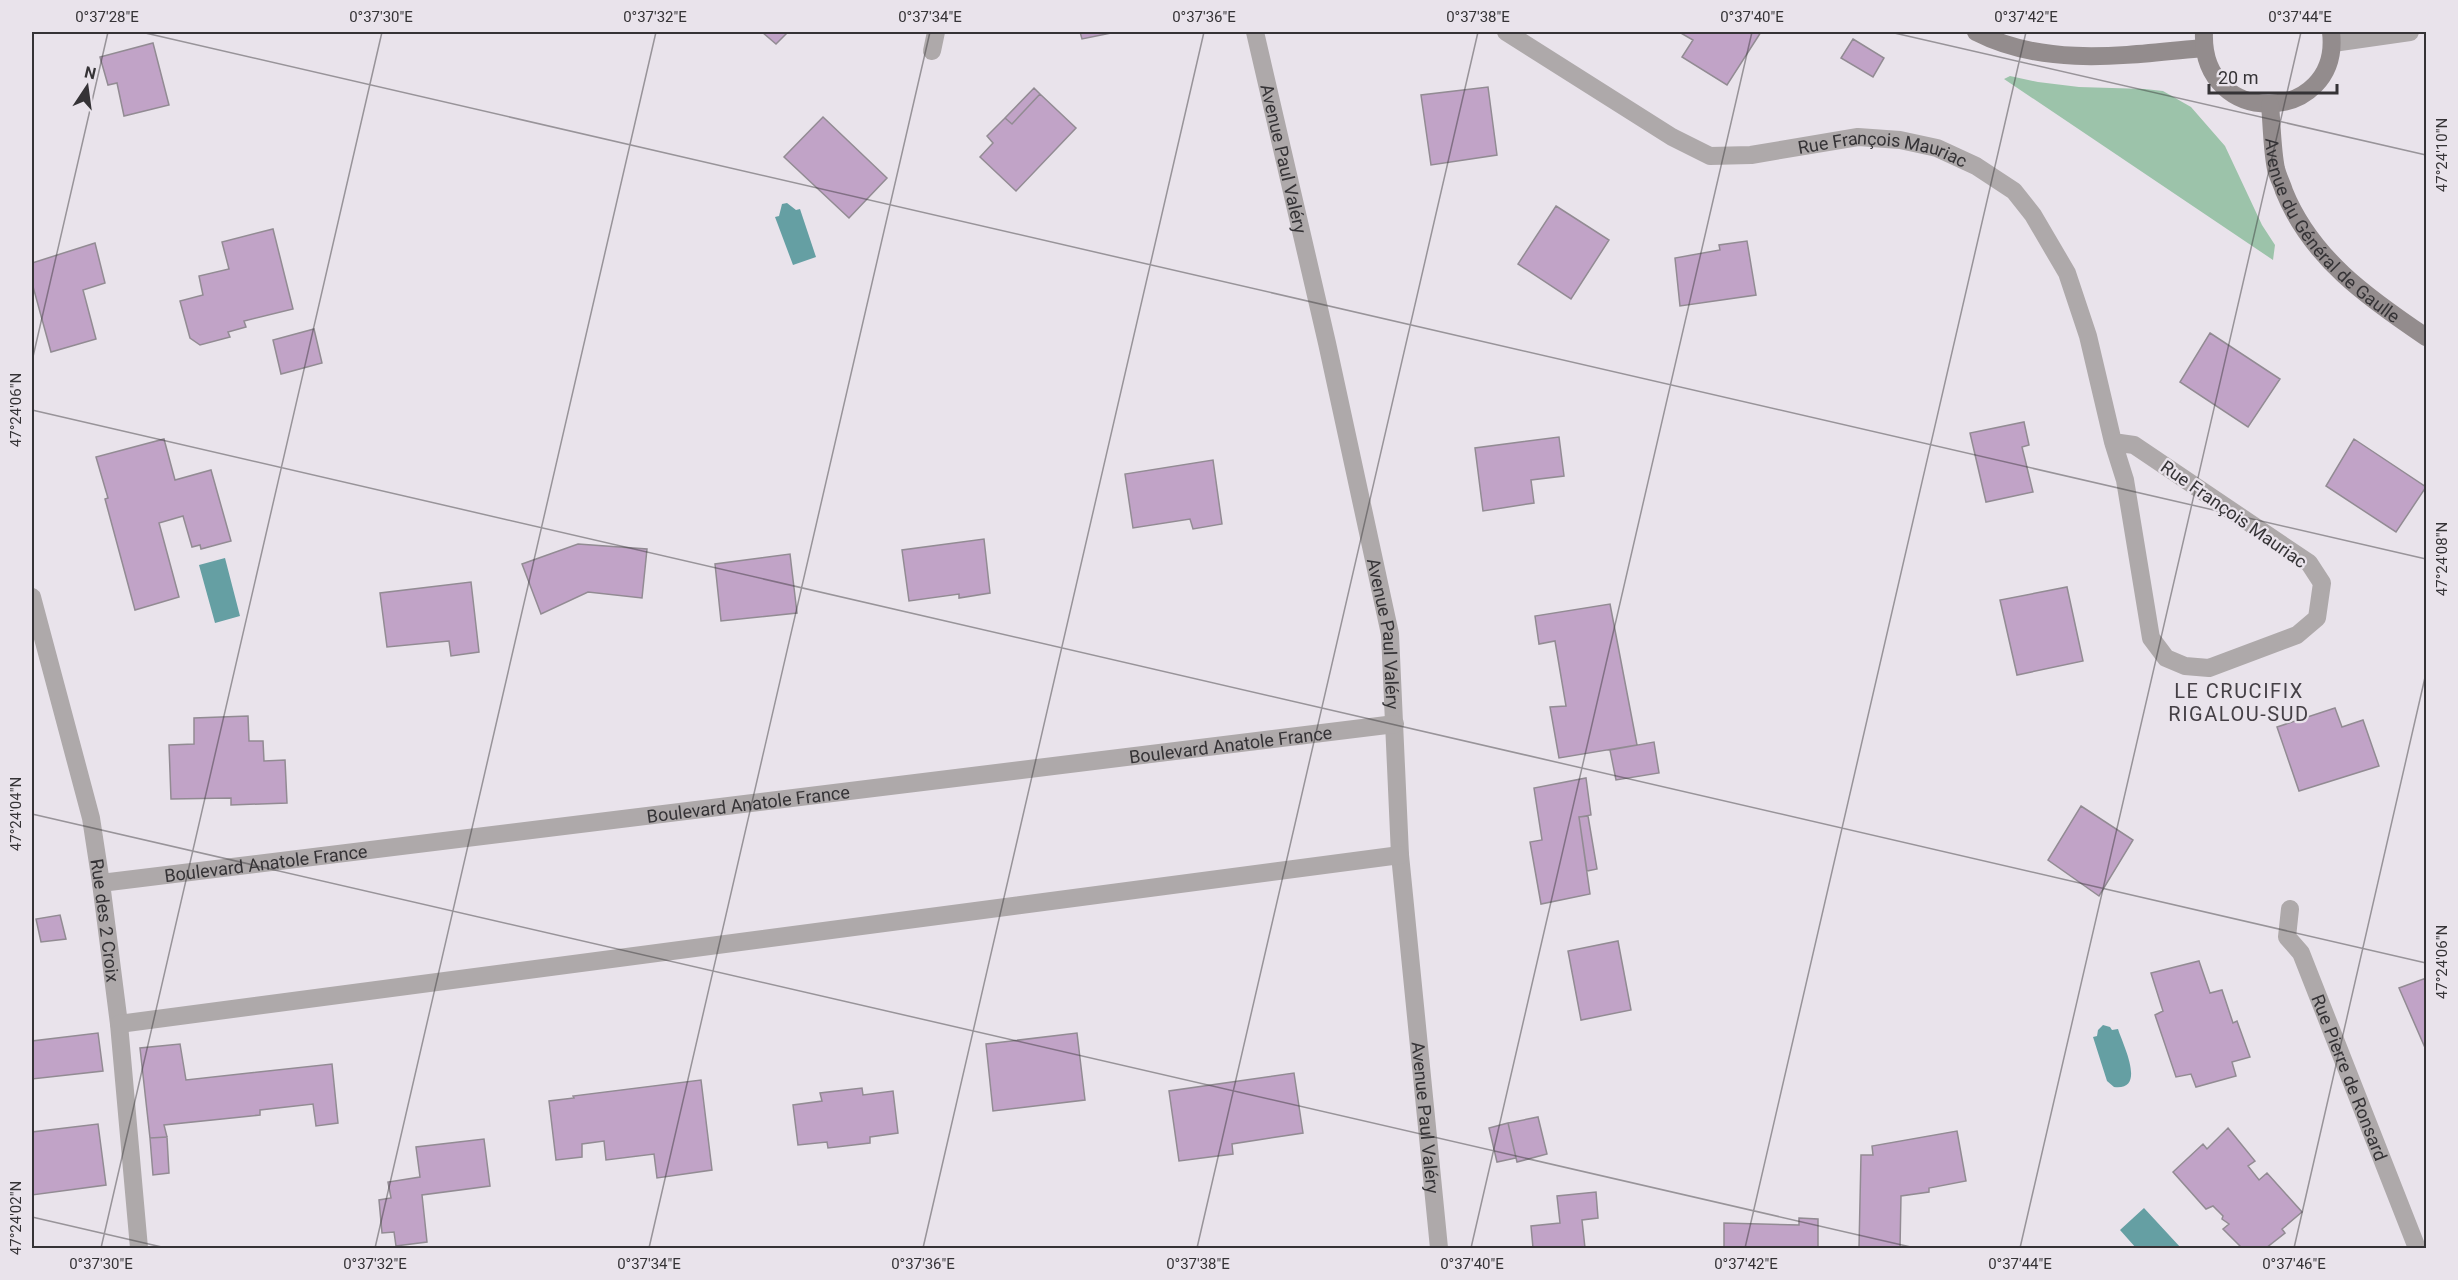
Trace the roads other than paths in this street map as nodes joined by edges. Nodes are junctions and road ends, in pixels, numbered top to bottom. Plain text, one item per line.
1 (936, 32) edge
2 (1255, 32) edge
3 (1506, 32) edge
4 (1976, 32) edge
5 (2410, 32) edge
6 (2332, 37) edge
7 (2203, 40) edge
8 (932, 51) dead end
9 (2270, 105) junction
10 (2427, 337) edge
11 (2113, 442) junction
12 (32, 597) edge
13 (1395, 724) junction
14 (1400, 855) junction
15 (101, 883) junction
16 (2290, 909) dead end
17 (118, 1023) junction
18 (138, 1248) edge
19 (1439, 1248) edge
20 (2416, 1248) edge

1 - 8 street
2 - 13 street, Avenue Paul Valéry
3 - 11 street, Rue François Mauriac
4 - 7 street
5 - 6 street
6 - 9 street
7 - 9 street
9 - 10 street, Avenue du Général de Gaulle
11 - 11 street, Rue François Mauriac
12 - 15 street, Rue des 2 Croix
13 - 14 street, Avenue Paul Valéry
13 - 15 street, Boulevard Anatole France
14 - 17 street
14 - 19 street, Avenue Paul Valéry
15 - 17 street, Rue des 2 Croix
16 - 20 street, Rue Pierre de Ronsard
17 - 18 street, Rue des 2 Croix

